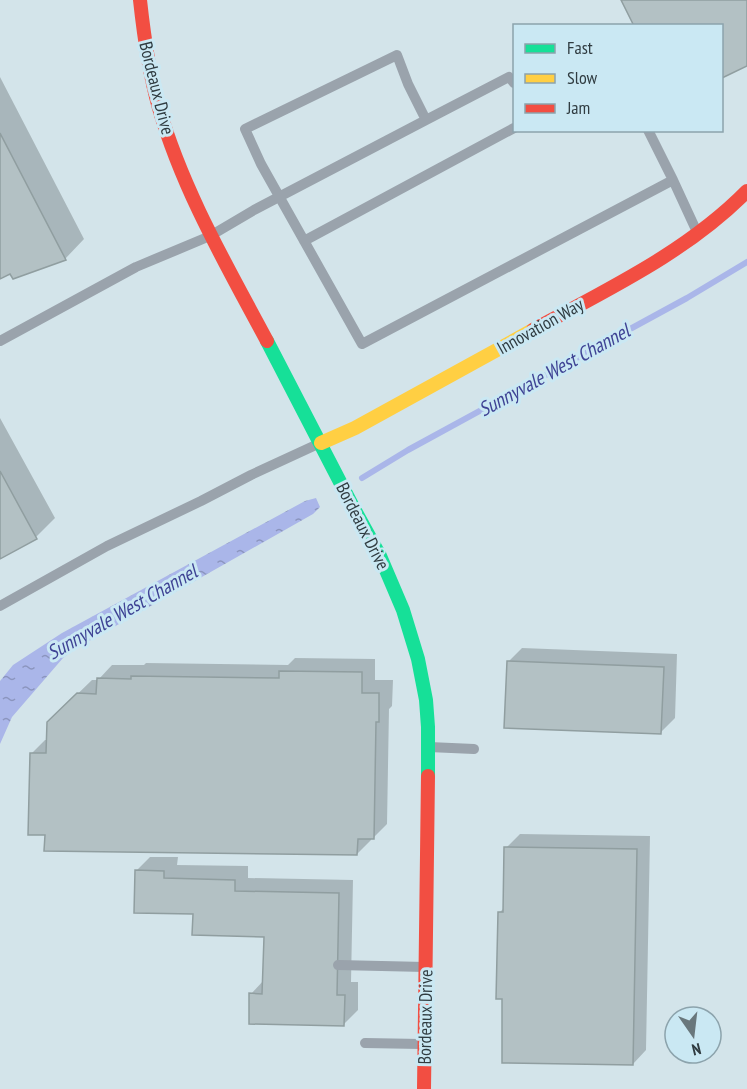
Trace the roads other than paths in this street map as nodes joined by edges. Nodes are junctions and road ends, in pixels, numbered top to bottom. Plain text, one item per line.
1 (140, 0) edge
2 (513, 82) edge
3 (426, 120) junction
4 (513, 129) edge
5 (649, 132) edge
6 (673, 180) junction
7 (747, 191) edge
8 (279, 197) junction
9 (698, 235) junction
10 (210, 236) junction
11 (304, 242) junction
12 (0, 341) edge
13 (321, 442) junction
14 (0, 606) edge
15 (428, 747) junction
16 (474, 749) dead end
17 (338, 965) dead end
18 (426, 967) junction
19 (365, 1043) dead end
20 (425, 1044) junction
21 (424, 1089) edge

1 - 10 street, Bordeaux Drive
2 - 3 lane
3 - 8 lane
3 - 8 lane
4 - 11 lane
5 - 6 lane
6 - 9 lane
6 - 11 lane
7 - 9 street, Innovation Way
8 - 10 lane
8 - 11 lane
9 - 13 street, Innovation Way
10 - 12 lane
10 - 13 street, Bordeaux Drive
13 - 14 lane
13 - 15 street, Bordeaux Drive
15 - 16 lane
15 - 18 street, Bordeaux Drive
17 - 18 lane
18 - 20 street, Bordeaux Drive
19 - 20 lane
20 - 21 street, Bordeaux Drive

